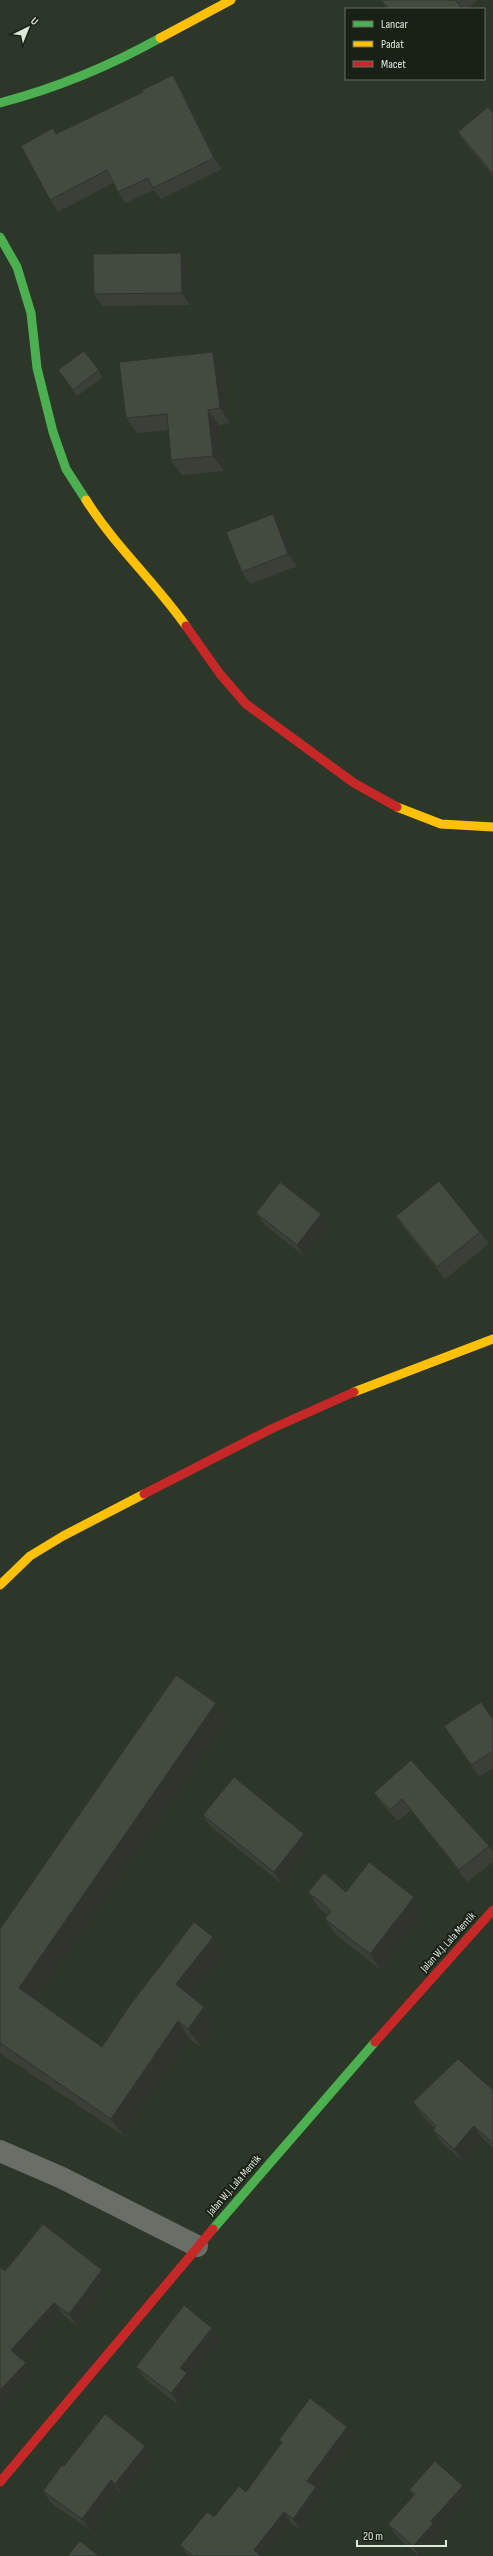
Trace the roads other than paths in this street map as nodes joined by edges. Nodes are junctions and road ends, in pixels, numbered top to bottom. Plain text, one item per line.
1 (231, 0) edge
2 (0, 103) edge
3 (0, 237) edge
4 (493, 827) edge
5 (493, 1339) edge
6 (0, 1585) edge
7 (493, 1910) edge
8 (0, 2151) edge
9 (197, 2246) junction
10 (0, 2482) edge

1 - 2 street
3 - 4 street
5 - 6 street
7 - 9 street, Jalan W.J. Lala Mentik
8 - 9 street
9 - 10 street, Jalan W.J. Lala Mentik

